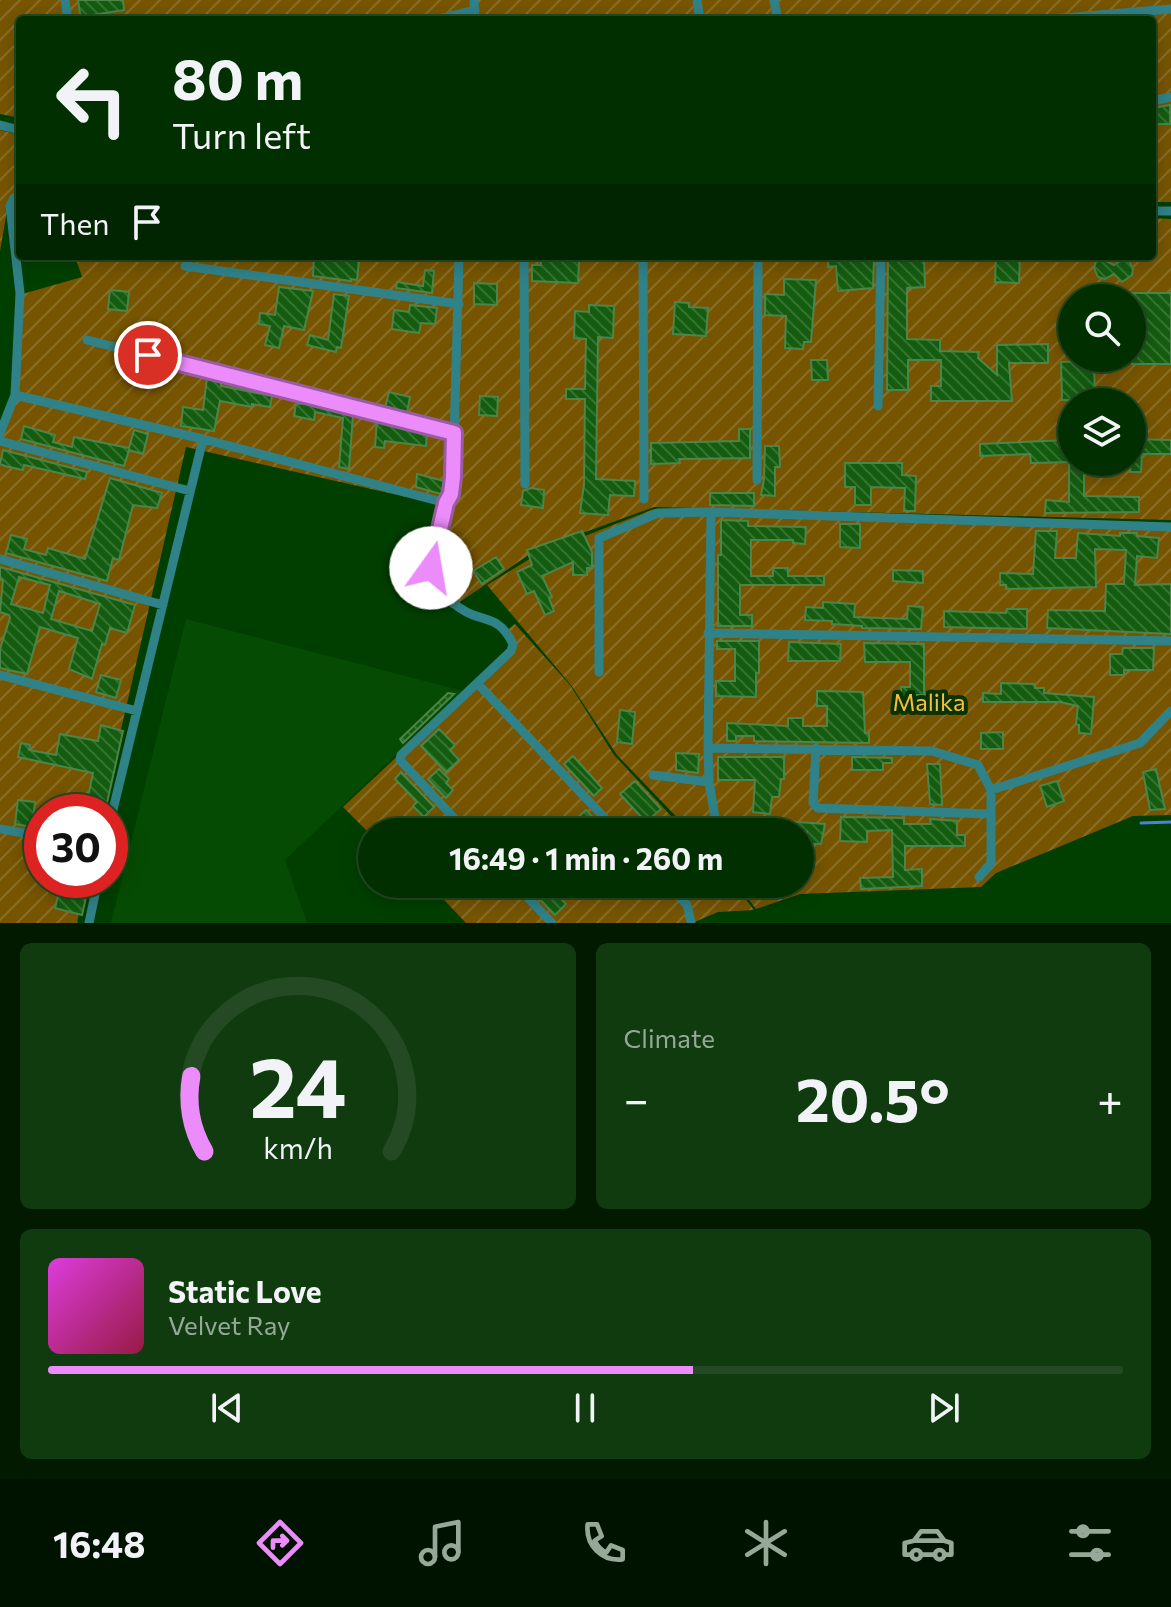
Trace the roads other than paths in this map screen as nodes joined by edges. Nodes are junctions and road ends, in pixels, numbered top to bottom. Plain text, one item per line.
1 (1171, 9) edge
2 (475, 10) edge
3 (450, 16) edge
4 (1086, 16) edge
5 (16, 197) edge
6 (16, 258) edge
7 (16, 260) edge
8 (459, 260) edge
9 (524, 260) edge
10 (643, 260) edge
11 (758, 260) edge
12 (881, 260) edge
13 (185, 266) dead end
14 (459, 304) junction
15 (87, 340) dead end
16 (15, 395) junction
17 (878, 406) dead end
18 (0, 433) edge
19 (454, 433) junction
20 (203, 439) junction
21 (0, 441) edge
22 (757, 480) dead end
23 (525, 484) dead end
24 (190, 491) junction
25 (644, 499) dead end
26 (446, 503) junction
27 (711, 512) junction
28 (1171, 527) edge
29 (0, 559) edge
30 (163, 605) junction
31 (708, 633) junction
32 (1171, 641) edge
33 (599, 672) dead end
34 (0, 675) edge
35 (477, 683) junction
36 (137, 711) junction
37 (1171, 711) edge
38 (708, 748) junction
39 (816, 748) junction
40 (653, 775) dead end
41 (709, 782) junction
42 (991, 790) junction
43 (117, 794) edge
44 (990, 814) junction
45 (454, 818) edge
46 (605, 818) edge
47 (715, 818) edge
48 (0, 829) edge
49 (24, 833) edge
50 (979, 877) dead end
51 (94, 898) edge
52 (528, 898) edge
53 (680, 898) edge
54 (691, 922) edge
55 (89, 923) edge
56 (552, 923) edge

1 - 4 street
2 - 3 street
5 - 6 street
7 - 16 street
8 - 14 street
9 - 23 street
10 - 25 street
11 - 22 street
12 - 17 street
13 - 14 street
14 - 19 street
15 - 19 street
16 - 18 street
16 - 20 street
19 - 26 street
20 - 24 street
20 - 26 street
21 - 24 street
24 - 30 street
26 - 35 street
27 - 28 street
27 - 31 street
27 - 33 street
29 - 30 street
30 - 36 street
31 - 32 street
31 - 38 street
34 - 36 street
35 - 45 street
35 - 46 street
36 - 43 street
37 - 42 street
38 - 39 street
38 - 41 street
39 - 42 street
39 - 44 street
40 - 41 street
41 - 47 street
42 - 44 street
44 - 50 street
48 - 49 street
51 - 55 street
52 - 56 street
53 - 54 street

